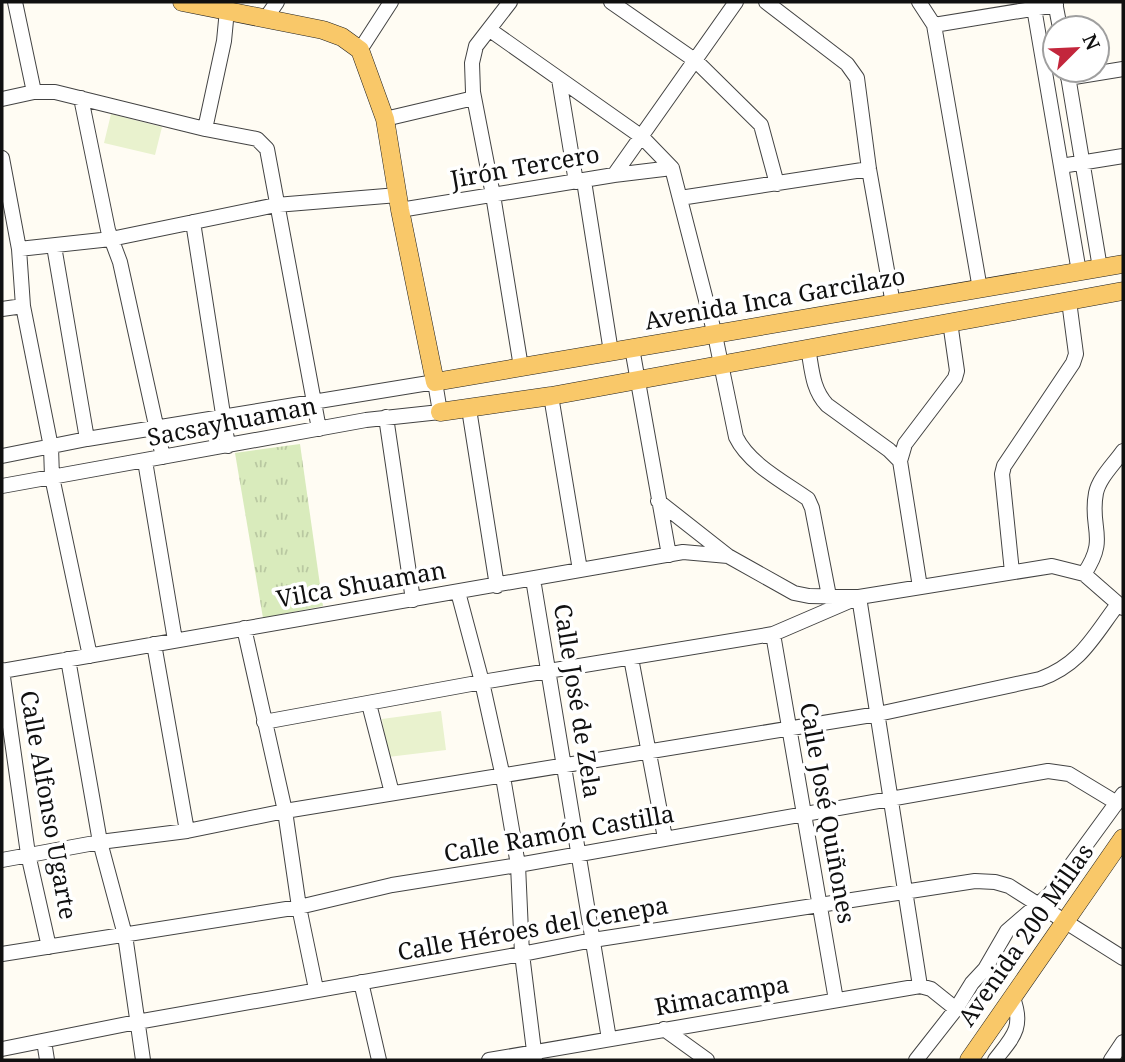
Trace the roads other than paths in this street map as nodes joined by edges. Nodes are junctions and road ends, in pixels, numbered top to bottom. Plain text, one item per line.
1 (15, 2) edge
2 (182, 2) edge
3 (277, 2) edge
4 (391, 2) edge
5 (510, 2) edge
6 (611, 2) edge
7 (736, 2) edge
8 (766, 2) edge
9 (919, 2) edge
10 (1055, 3) edge
11 (1033, 5) edge
12 (228, 10) junction
13 (267, 18) junction
14 (933, 26) junction
15 (490, 30) junction
16 (360, 50) junction
17 (696, 61) junction
18 (559, 79) junction
19 (1069, 84) edge
20 (34, 92) junction
21 (80, 98) junction
22 (474, 98) junction
23 (2, 99) edge
24 (385, 119) junction
25 (205, 129) junction
26 (642, 137) junction
27 (1123, 156) edge
28 (2, 158) edge
29 (1082, 163) junction
30 (1061, 166) junction
31 (672, 169) junction
32 (869, 169) junction
33 (614, 175) junction
34 (580, 182) junction
35 (777, 184) junction
36 (2, 192) edge
37 (494, 195) junction
38 (680, 198) junction
39 (399, 202) junction
40 (276, 205) junction
41 (11, 208) junction
42 (193, 222) junction
43 (111, 239) junction
44 (54, 246) junction
45 (19, 249) junction
46 (1123, 264) edge
47 (1100, 268) junction
48 (1079, 272) junction
49 (980, 289) junction
50 (1123, 291) edge
51 (1069, 301) junction
52 (893, 304) junction
53 (23, 306) junction
54 (2, 309) edge
55 (950, 322) junction
56 (715, 335) junction
57 (632, 348) junction
58 (808, 348) junction
59 (611, 352) junction
60 (720, 364) junction
61 (521, 368) junction
62 (638, 380) junction
63 (435, 382) junction
64 (551, 396) junction
65 (313, 402) junction
66 (469, 409) junction
67 (440, 412) junction
68 (224, 417) junction
69 (386, 417) junction
70 (158, 427) junction
71 (319, 429) junction
72 (87, 439) junction
73 (229, 446) junction
74 (51, 447) junction
75 (1123, 452) edge
76 (2, 456) edge
77 (163, 457) junction
78 (145, 461) junction
79 (900, 461) junction
80 (52, 477) junction
81 (2, 486) edge
82 (658, 501) junction
83 (669, 555) junction
84 (728, 556) junction
85 (580, 570) junction
86 (1012, 572) junction
87 (1084, 574) junction
88 (533, 579) junction
89 (497, 586) junction
90 (920, 587) junction
91 (458, 592) junction
92 (829, 596) junction
93 (859, 597) junction
94 (413, 600) junction
95 (1121, 606) edge
96 (244, 628) junction
97 (773, 634) junction
98 (175, 640) junction
99 (154, 644) junction
100 (90, 656) junction
101 (68, 659) junction
102 (631, 659) junction
103 (2, 671) edge
104 (549, 672) junction
105 (482, 682) junction
106 (369, 704) junction
107 (878, 714) junction
108 (264, 722) junction
109 (789, 728) junction
110 (648, 751) junction
111 (564, 765) junction
112 (503, 777) junction
113 (391, 793) junction
114 (1120, 799) edge
115 (891, 800) junction
116 (285, 811) junction
117 (804, 815) junction
118 (187, 831) junction
119 (665, 838) junction
120 (1123, 838) edge
121 (100, 842) junction
122 (579, 853) junction
123 (28, 854) junction
124 (2, 860) edge
125 (518, 865) junction
126 (906, 892) junction
127 (1039, 905) junction
128 (820, 906) junction
129 (299, 907) junction
130 (1065, 922) junction
131 (125, 935) junction
132 (593, 940) junction
133 (49, 947) junction
134 (2, 954) edge
135 (522, 954) junction
136 (1123, 958) edge
137 (361, 982) junction
138 (920, 986) junction
139 (316, 989) junction
140 (1013, 998) junction
141 (836, 1000) junction
142 (956, 1009) junction
143 (137, 1022) junction
144 (664, 1029) junction
145 (609, 1039) junction
146 (44, 1041) junction
147 (1123, 1042) edge
148 (2, 1049) edge
149 (534, 1056) edge
150 (47, 1060) edge
151 (143, 1060) edge
152 (379, 1060) edge
153 (489, 1060) edge
154 (708, 1060) edge
155 (916, 1060) edge
156 (969, 1060) edge
157 (995, 1060) edge
158 (1111, 1060) edge

1 - 20 street
2 - 12 main road
3 - 13 street
4 - 16 street
5 - 15 street
6 - 17 street
7 - 17 street, Jirón Tercero
8 - 32 street
9 - 14 street
10 - 11 street
11 - 14 street
11 - 30 street
12 - 13 main road
12 - 25 street
13 - 16 main road
14 - 49 street
15 - 18 street
15 - 22 street
16 - 24 main road
17 - 26 street, Jirón Tercero
17 - 35 street
18 - 26 street
18 - 34 street
19 - 29 street
20 - 21 street
20 - 23 street
21 - 25 street
21 - 43 street
22 - 24 street
22 - 37 street
24 - 39 main road
25 - 40 street
26 - 31 street
26 - 33 street, Jirón Tercero
27 - 29 street
28 - 41 street
29 - 30 street
29 - 47 street
30 - 48 street
31 - 33 street
31 - 38 street
32 - 35 street
32 - 52 street
33 - 34 street, Jirón Tercero
34 - 37 street, Jirón Tercero
34 - 59 street
35 - 38 street
36 - 41 street
37 - 39 street, Jirón Tercero
37 - 61 street
38 - 56 street
39 - 40 street, Jirón Tercero
39 - 63 main road
40 - 42 street, Jirón Tercero
40 - 65 street
41 - 45 street
42 - 43 street, Jirón Tercero
42 - 68 street
43 - 44 street, Jirón Tercero
43 - 70 street
44 - 45 street, Jirón Tercero
44 - 72 street
45 - 53 street
46 - 47 main road, Avenida Inca Garcilazo
47 - 48 main road, Avenida Inca Garcilazo
48 - 49 main road, Avenida Inca Garcilazo
49 - 52 main road, Avenida Inca Garcilazo
50 - 51 main road
51 - 55 main road
51 - 86 street
52 - 56 main road, Avenida Inca Garcilazo
53 - 54 street
53 - 74 street
55 - 58 main road
55 - 79 street
56 - 57 main road, Avenida Inca Garcilazo
56 - 60 street
57 - 59 main road, Avenida Inca Garcilazo
57 - 62 street
58 - 60 main road
58 - 79 street
59 - 61 main road, Avenida Inca Garcilazo
60 - 62 main road
60 - 92 street
61 - 63 main road, Avenida Inca Garcilazo
62 - 64 main road
62 - 82 street
63 - 65 street
63 - 67 street
64 - 66 main road
64 - 85 street
65 - 68 street
65 - 71 street
66 - 67 main road
66 - 89 street
67 - 69 street, Sacsayhuaman
68 - 70 street
68 - 73 street
69 - 71 street, Sacsayhuaman
69 - 94 street
70 - 72 street
70 - 77 street
71 - 73 street, Sacsayhuaman
72 - 74 street
73 - 77 street, Sacsayhuaman
74 - 76 street
74 - 80 street
75 - 87 street
77 - 78 street, Sacsayhuaman
78 - 80 street, Sacsayhuaman
78 - 98 street
79 - 90 street
80 - 81 street, Sacsayhuaman
80 - 100 street
82 - 83 street
82 - 84 street
83 - 84 street, Vilca Shuaman
83 - 85 street, Vilca Shuaman
84 - 92 street
85 - 88 street, Vilca Shuaman
86 - 87 street
86 - 90 street
87 - 95 street
88 - 89 street, Vilca Shuaman
88 - 104 street, Calle José de Zela
89 - 91 street, Vilca Shuaman
90 - 93 street
91 - 94 street, Vilca Shuaman
91 - 105 street
92 - 93 street
93 - 97 street
93 - 107 street
94 - 96 street, Vilca Shuaman
95 - 107 street
96 - 98 street, Vilca Shuaman
96 - 108 street
97 - 102 street
97 - 109 street, Calle José Quiñones
98 - 99 street, Vilca Shuaman
99 - 100 street, Vilca Shuaman
99 - 118 street
100 - 101 street, Vilca Shuaman
101 - 103 street, Vilca Shuaman
101 - 121 street
102 - 104 street
102 - 110 street
103 - 123 street, Calle Alfonso Ugarte
104 - 105 street
104 - 111 street, Calle José de Zela
105 - 106 street
105 - 112 street
106 - 108 street
106 - 113 street
107 - 109 street
107 - 115 street
108 - 116 street
109 - 110 street
109 - 117 street, Calle José Quiñones
110 - 111 street
110 - 119 street
111 - 112 street
111 - 122 street, Calle José de Zela
112 - 113 street
112 - 125 street
113 - 116 street
114 - 115 street, Calle Ramón Castilla
114 - 127 street
115 - 117 street, Calle Ramón Castilla
115 - 126 street
116 - 118 street
116 - 129 street
117 - 119 street, Calle Ramón Castilla
117 - 128 street, Calle José Quiñones
118 - 121 street
119 - 122 street, Calle Ramón Castilla
120 - 130 main road, Avenida 200 Millas
121 - 123 street
121 - 131 street
122 - 125 street, Calle Ramón Castilla
122 - 132 street, Calle José de Zela
123 - 124 street
123 - 133 street, Calle Alfonso Ugarte
125 - 129 street, Calle Ramón Castilla
125 - 135 street
126 - 127 street, Calle Héroes del Cenepa
126 - 128 street, Calle Héroes del Cenepa
126 - 138 street
127 - 130 street, Calle Héroes del Cenepa
127 - 142 street
128 - 132 street, Calle Héroes del Cenepa
128 - 141 street, Calle José Quiñones
129 - 131 street, Calle Ramón Castilla
129 - 139 street
130 - 136 street, Calle Héroes del Cenepa
130 - 140 main road, Avenida 200 Millas
131 - 133 street, Calle Ramón Castilla
131 - 143 street
132 - 135 street, Calle Héroes del Cenepa
132 - 145 street, Calle José de Zela
133 - 134 street, Calle Ramón Castilla
135 - 137 street, Calle Héroes del Cenepa
135 - 149 street
137 - 139 street, Calle Héroes del Cenepa
137 - 152 street
138 - 141 street, Rimacampa
138 - 142 street
139 - 143 street, Calle Héroes del Cenepa
140 - 156 main road, Avenida 200 Millas
140 - 157 street
141 - 144 street, Rimacampa
142 - 155 street
143 - 146 street, Calle Héroes del Cenepa
143 - 151 street
144 - 145 street, Rimacampa
144 - 154 street
145 - 149 street, Rimacampa
146 - 148 street, Calle Héroes del Cenepa
146 - 150 street
147 - 158 street
149 - 153 street, Rimacampa

